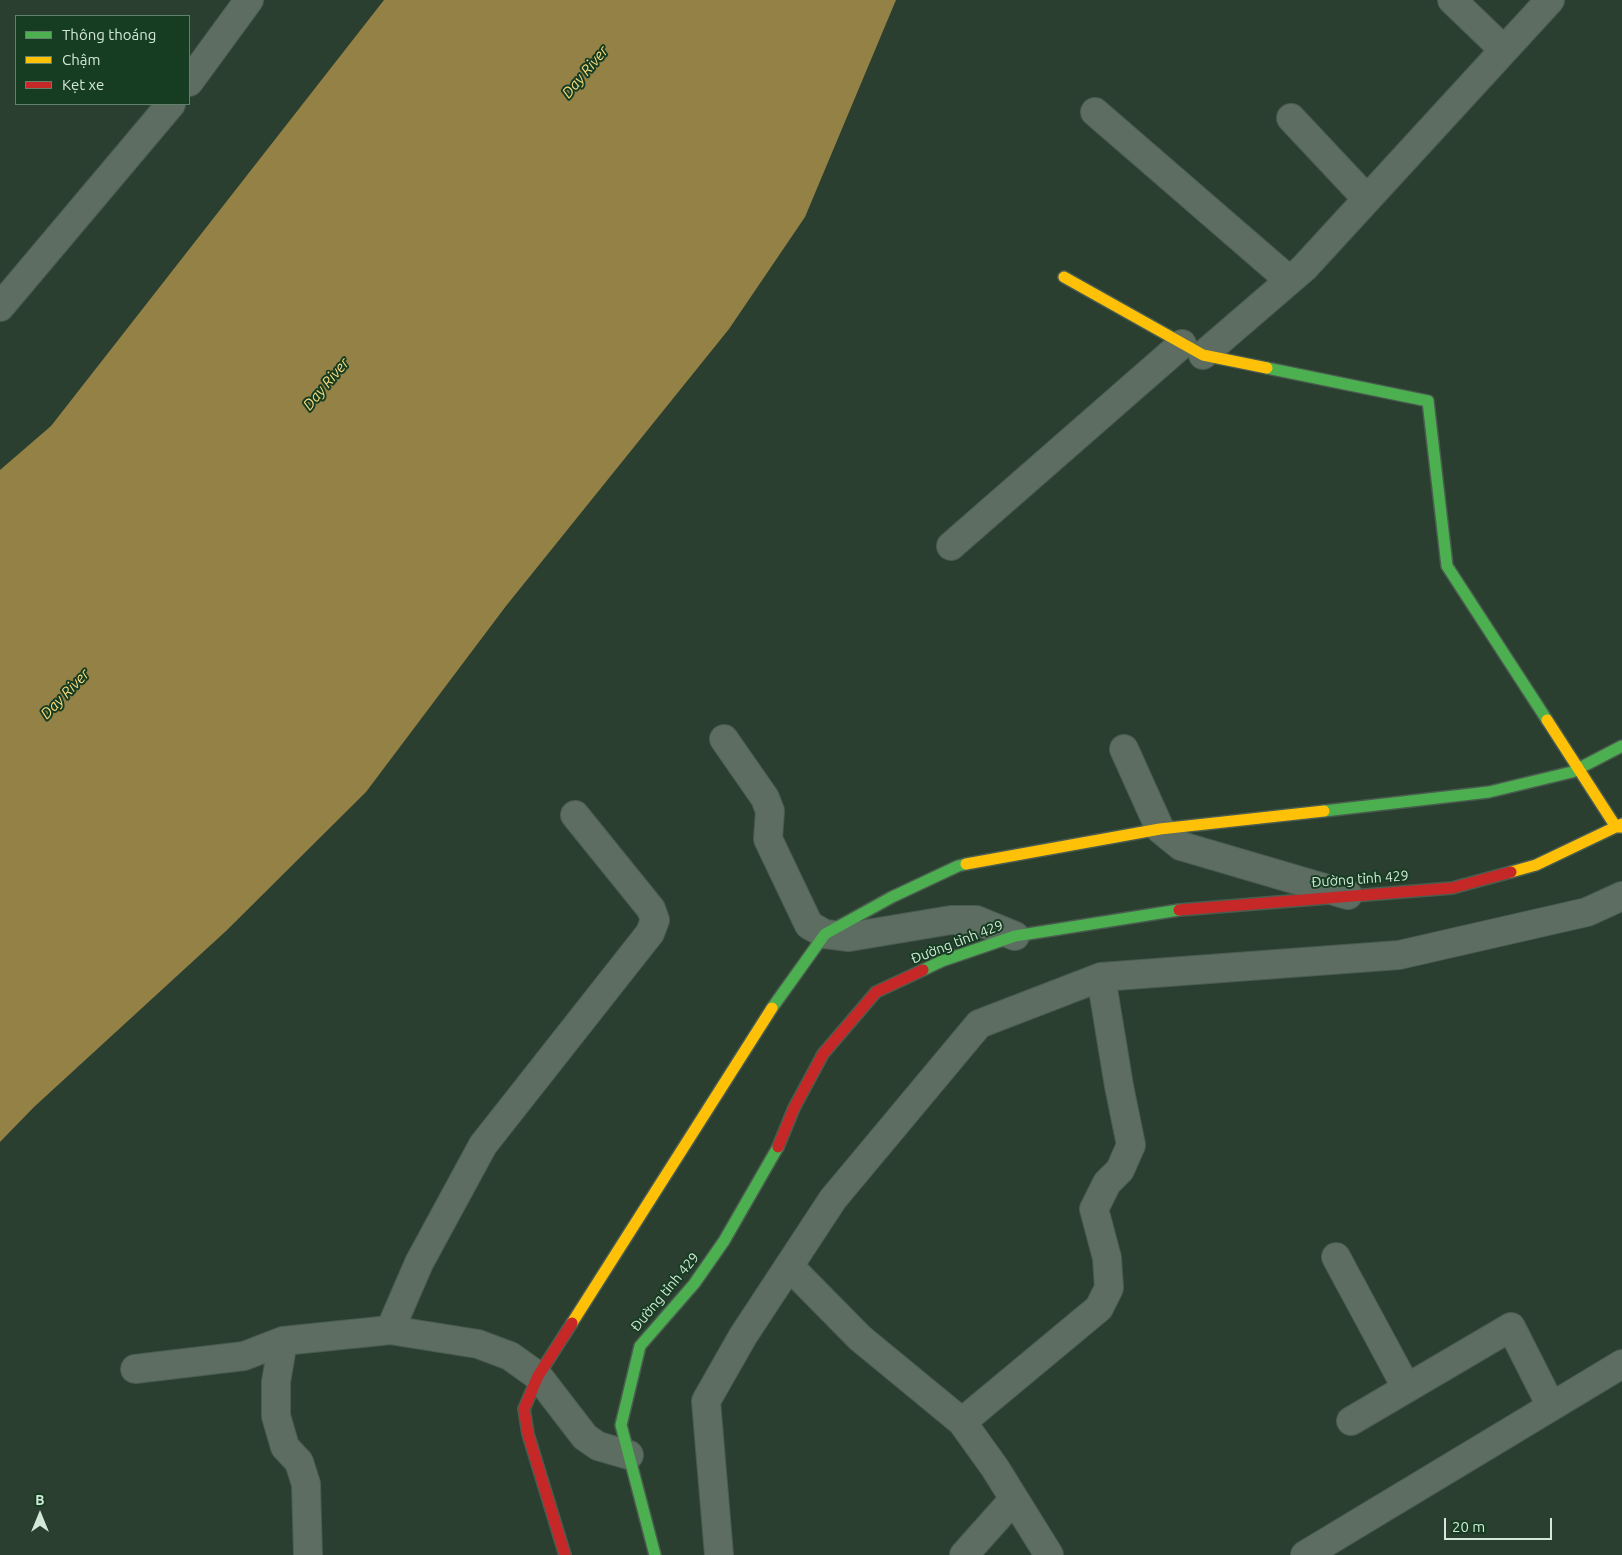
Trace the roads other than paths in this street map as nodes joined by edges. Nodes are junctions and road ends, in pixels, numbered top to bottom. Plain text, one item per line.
1 (248, 0) edge
2 (1452, 0) edge
3 (1550, 0) edge
4 (1504, 50) junction
5 (190, 81) edge
6 (170, 105) edge
7 (1095, 112) dead end
8 (1291, 118) dead end
9 (1367, 199) junction
10 (1064, 277) dead end
11 (1289, 280) junction
12 (0, 307) edge
13 (1192, 349) junction
14 (950, 546) dead end
15 (724, 738) dead end
16 (1622, 746) edge
17 (1124, 749) dead end
18 (1578, 769) junction
19 (575, 815) dead end
20 (1620, 826) edge
21 (1160, 829) junction
22 (1348, 895) junction
23 (1622, 896) edge
24 (825, 934) junction
25 (1015, 936) junction
26 (1101, 977) junction
27 (1336, 1257) dead end
28 (789, 1266) junction
29 (390, 1330) junction
30 (283, 1341) junction
31 (1622, 1364) edge
32 (135, 1369) dead end
33 (538, 1376) junction
34 (1406, 1387) junction
35 (1552, 1406) junction
36 (1351, 1420) dead end
37 (962, 1422) junction
38 (629, 1455) junction
39 (1014, 1499) junction
40 (308, 1555) edge
41 (565, 1555) edge
42 (655, 1555) edge
43 (719, 1555) edge
44 (964, 1555) edge
45 (1049, 1555) edge
46 (1305, 1555) edge

1 - 5 street
2 - 4 street
3 - 4 street
4 - 9 street
6 - 12 street
7 - 11 street
8 - 9 street
9 - 11 street
10 - 13 street
11 - 13 street
13 - 14 street
13 - 18 street
15 - 24 street
16 - 18 street
17 - 21 street
18 - 20 street
18 - 21 street
19 - 29 street
20 - 22 street, Đường tỉnh 429
21 - 22 street
21 - 24 street
22 - 25 street, Đường tỉnh 429
23 - 26 street
24 - 25 street
24 - 33 street
25 - 38 street, Đường tỉnh 429
26 - 28 street
26 - 37 street
27 - 34 street
28 - 37 street
28 - 43 street
29 - 30 street
29 - 33 street
30 - 32 street
30 - 40 street
31 - 35 street
33 - 38 street
33 - 41 street
34 - 35 street
34 - 36 street
35 - 46 street
37 - 39 street
38 - 42 street, Đường tỉnh 429
39 - 44 street
39 - 45 street

